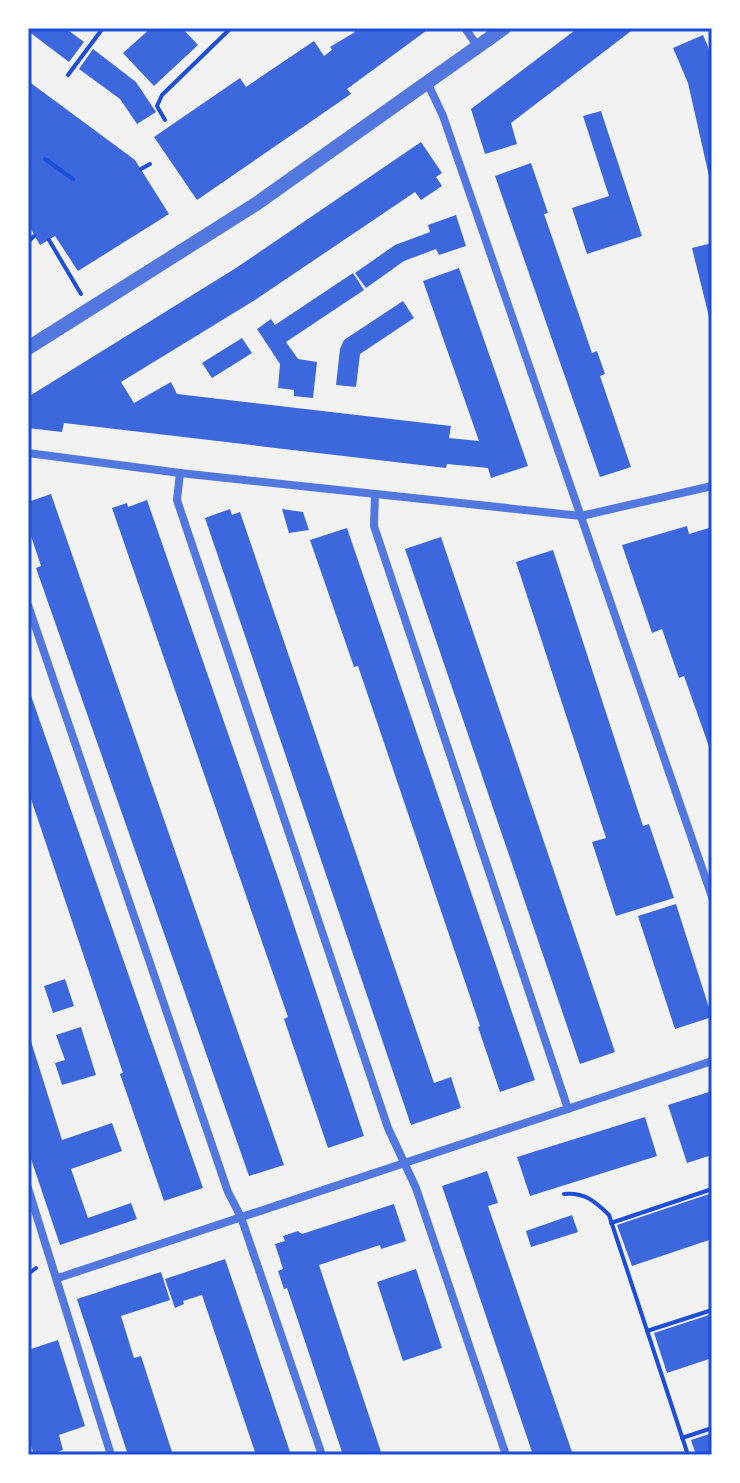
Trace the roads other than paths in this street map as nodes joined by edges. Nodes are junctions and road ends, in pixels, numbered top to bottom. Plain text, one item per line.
1 (465, 28) edge
2 (504, 28) edge
3 (478, 48) junction
4 (428, 84) junction
5 (28, 348) edge
6 (28, 453) edge
7 (180, 473) junction
8 (712, 486) edge
9 (375, 494) junction
10 (581, 516) junction
11 (28, 605) edge
12 (712, 897) edge
13 (712, 1061) edge
14 (568, 1109) junction
15 (404, 1163) junction
16 (28, 1188) edge
17 (241, 1217) junction
18 (58, 1278) junction
19 (111, 1455) edge
20 (322, 1455) edge
21 (506, 1455) edge

1 - 3 street
2 - 3 street
3 - 4 street
4 - 5 street
4 - 10 street
6 - 7 street
7 - 9 street
7 - 15 street
8 - 10 street
9 - 10 street
9 - 14 street
10 - 12 street
11 - 17 street
13 - 14 street
14 - 15 street
15 - 17 street
15 - 21 street
16 - 18 street
17 - 18 street
17 - 20 street
18 - 19 street

